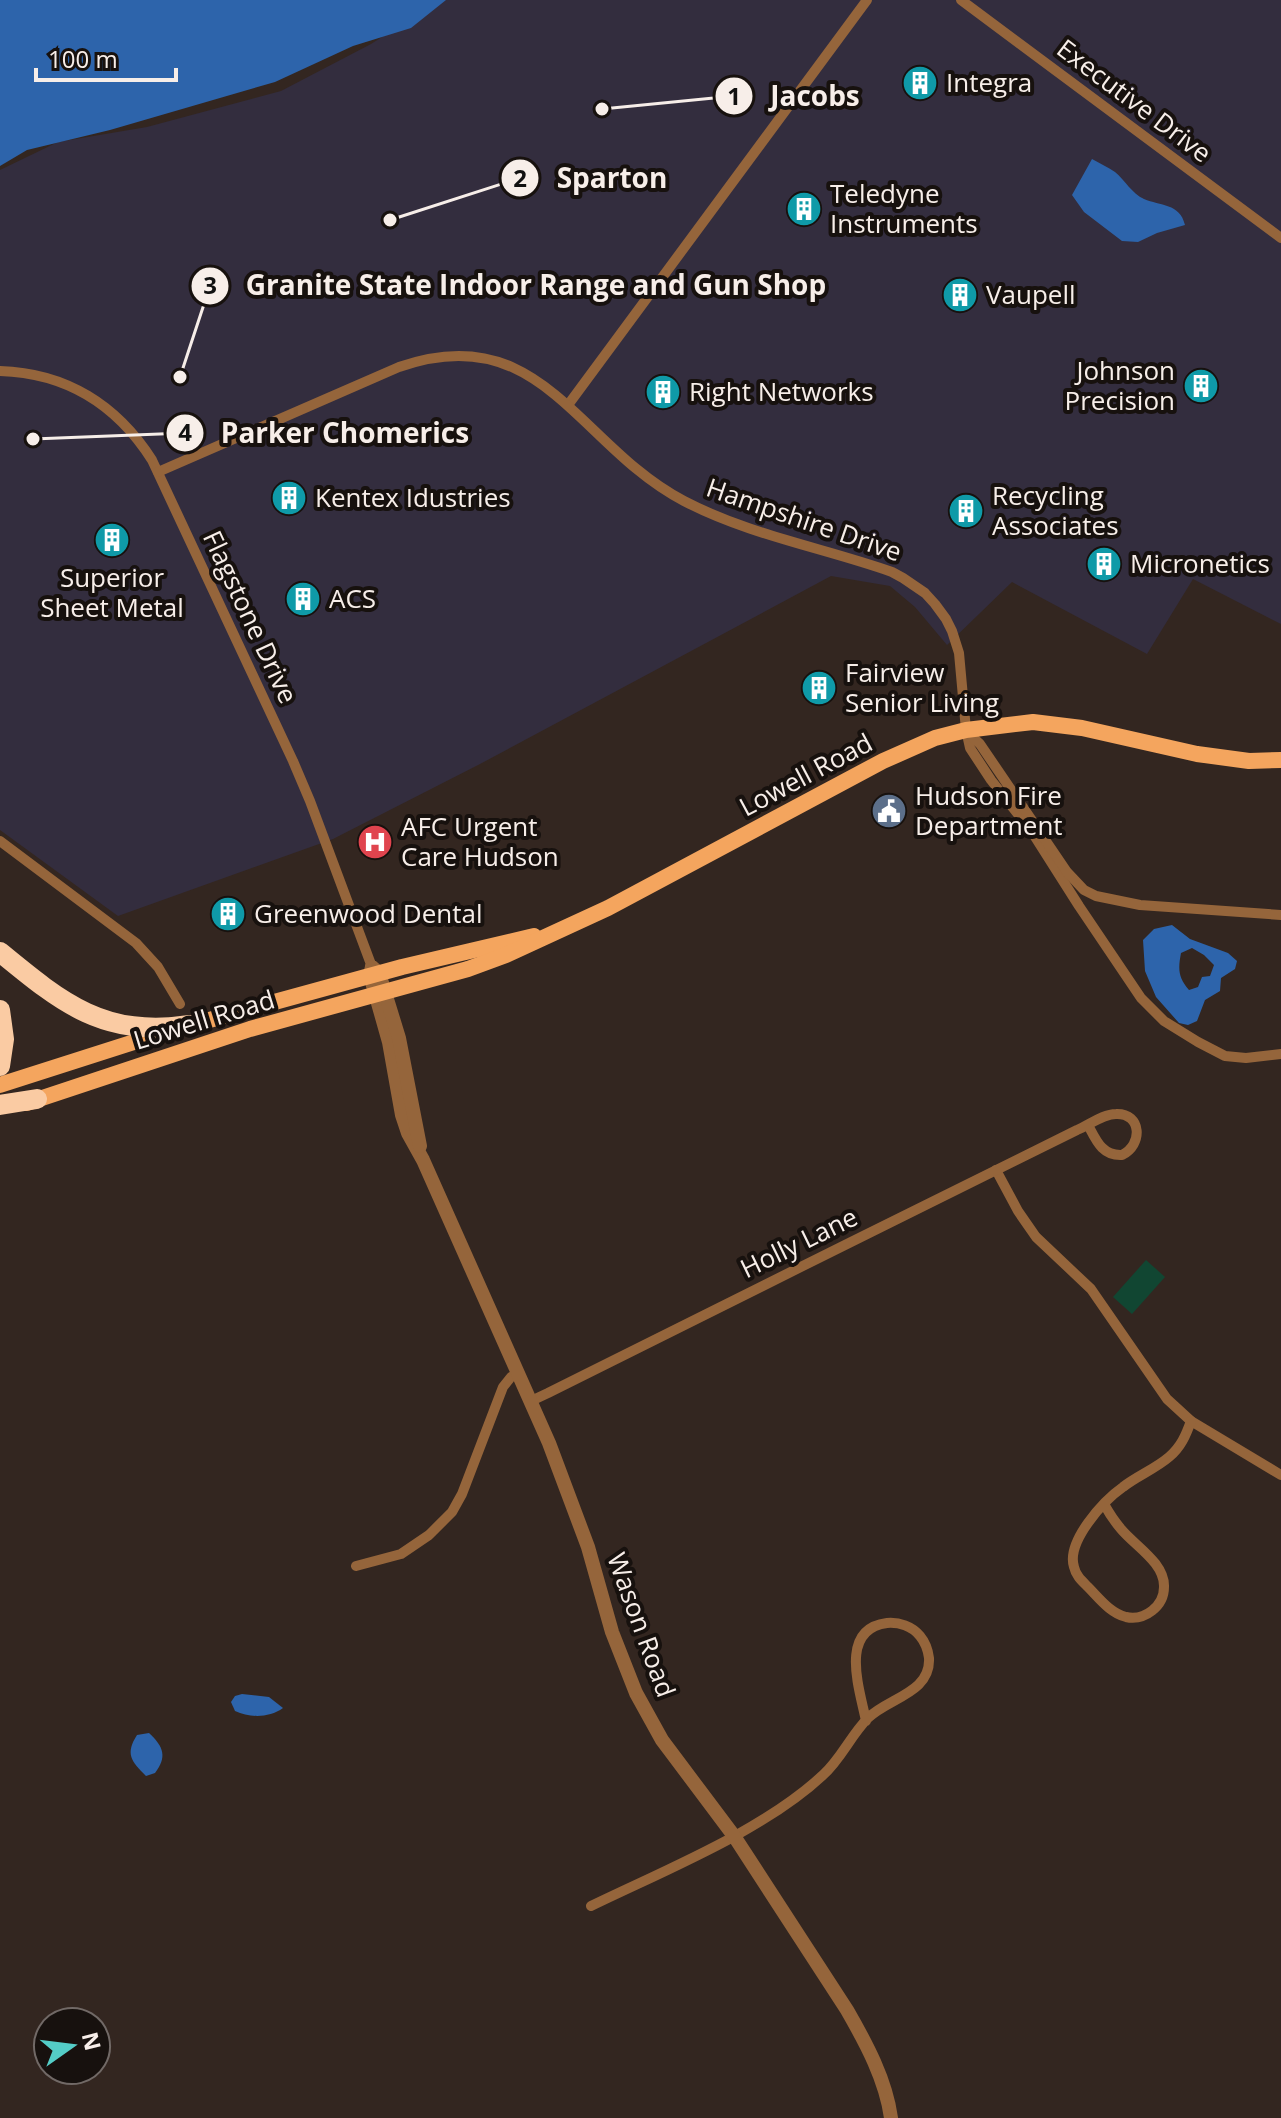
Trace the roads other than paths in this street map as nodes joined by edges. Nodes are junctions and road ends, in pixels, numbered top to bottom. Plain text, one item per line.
1 (867, 0) edge
2 (961, 0) edge
3 (1281, 238) edge
4 (0, 371) edge
5 (568, 405) junction
6 (158, 472) junction
7 (966, 730) junction
8 (1281, 760) edge
9 (0, 841) edge
10 (1096, 896) junction
11 (1079, 906) junction
12 (1281, 915) edge
13 (559, 931) junction
14 (0, 952) edge
15 (374, 972) junction
16 (380, 993) junction
17 (180, 1004) dead end
18 (0, 1010) edge
19 (190, 1025) junction
20 (1281, 1054) edge
21 (0, 1066) edge
22 (0, 1085) edge
23 (37, 1099) junction
24 (0, 1105) edge
25 (0, 1112) edge
26 (1088, 1125) junction
27 (996, 1170) junction
28 (519, 1374) junction
29 (531, 1401) junction
30 (1191, 1421) junction
31 (1281, 1475) edge
32 (1104, 1504) junction
33 (356, 1566) dead end
34 (866, 1721) junction
35 (734, 1836) junction
36 (591, 1906) dead end
37 (891, 2118) edge

1 - 5 street
2 - 3 street, Executive Drive
4 - 6 street, Flagstone Drive
5 - 6 street, Hampshire Drive
5 - 7 street, Hampshire Drive
6 - 15 street, Flagstone Drive
7 - 8 main road, Lowell Road
7 - 10 street
7 - 11 street, Hampshire Drive
7 - 13 main road, Lowell Road
9 - 17 street
10 - 11 street
10 - 12 street
11 - 20 street, Hampshire Drive
13 - 15 main road, Lowell Road
13 - 16 main road, Lowell Road
14 - 19 highway
15 - 16 street, Wason Road
15 - 19 main road, Lowell Road
16 - 23 main road, Lowell Road
16 - 28 street, Wason Road
18 - 21 highway
19 - 22 main road, Lowell Road
23 - 24 highway
23 - 25 main road, Lowell Road
26 - 26 street, Holly Lane
26 - 27 street, Holly Lane
27 - 29 street, Holly Lane
27 - 30 street
28 - 29 street, Wason Road
28 - 33 street
29 - 35 street, Wason Road
30 - 31 street
30 - 32 street
32 - 32 street
34 - 34 street
34 - 35 street
35 - 36 street
35 - 37 street, Wason Road

